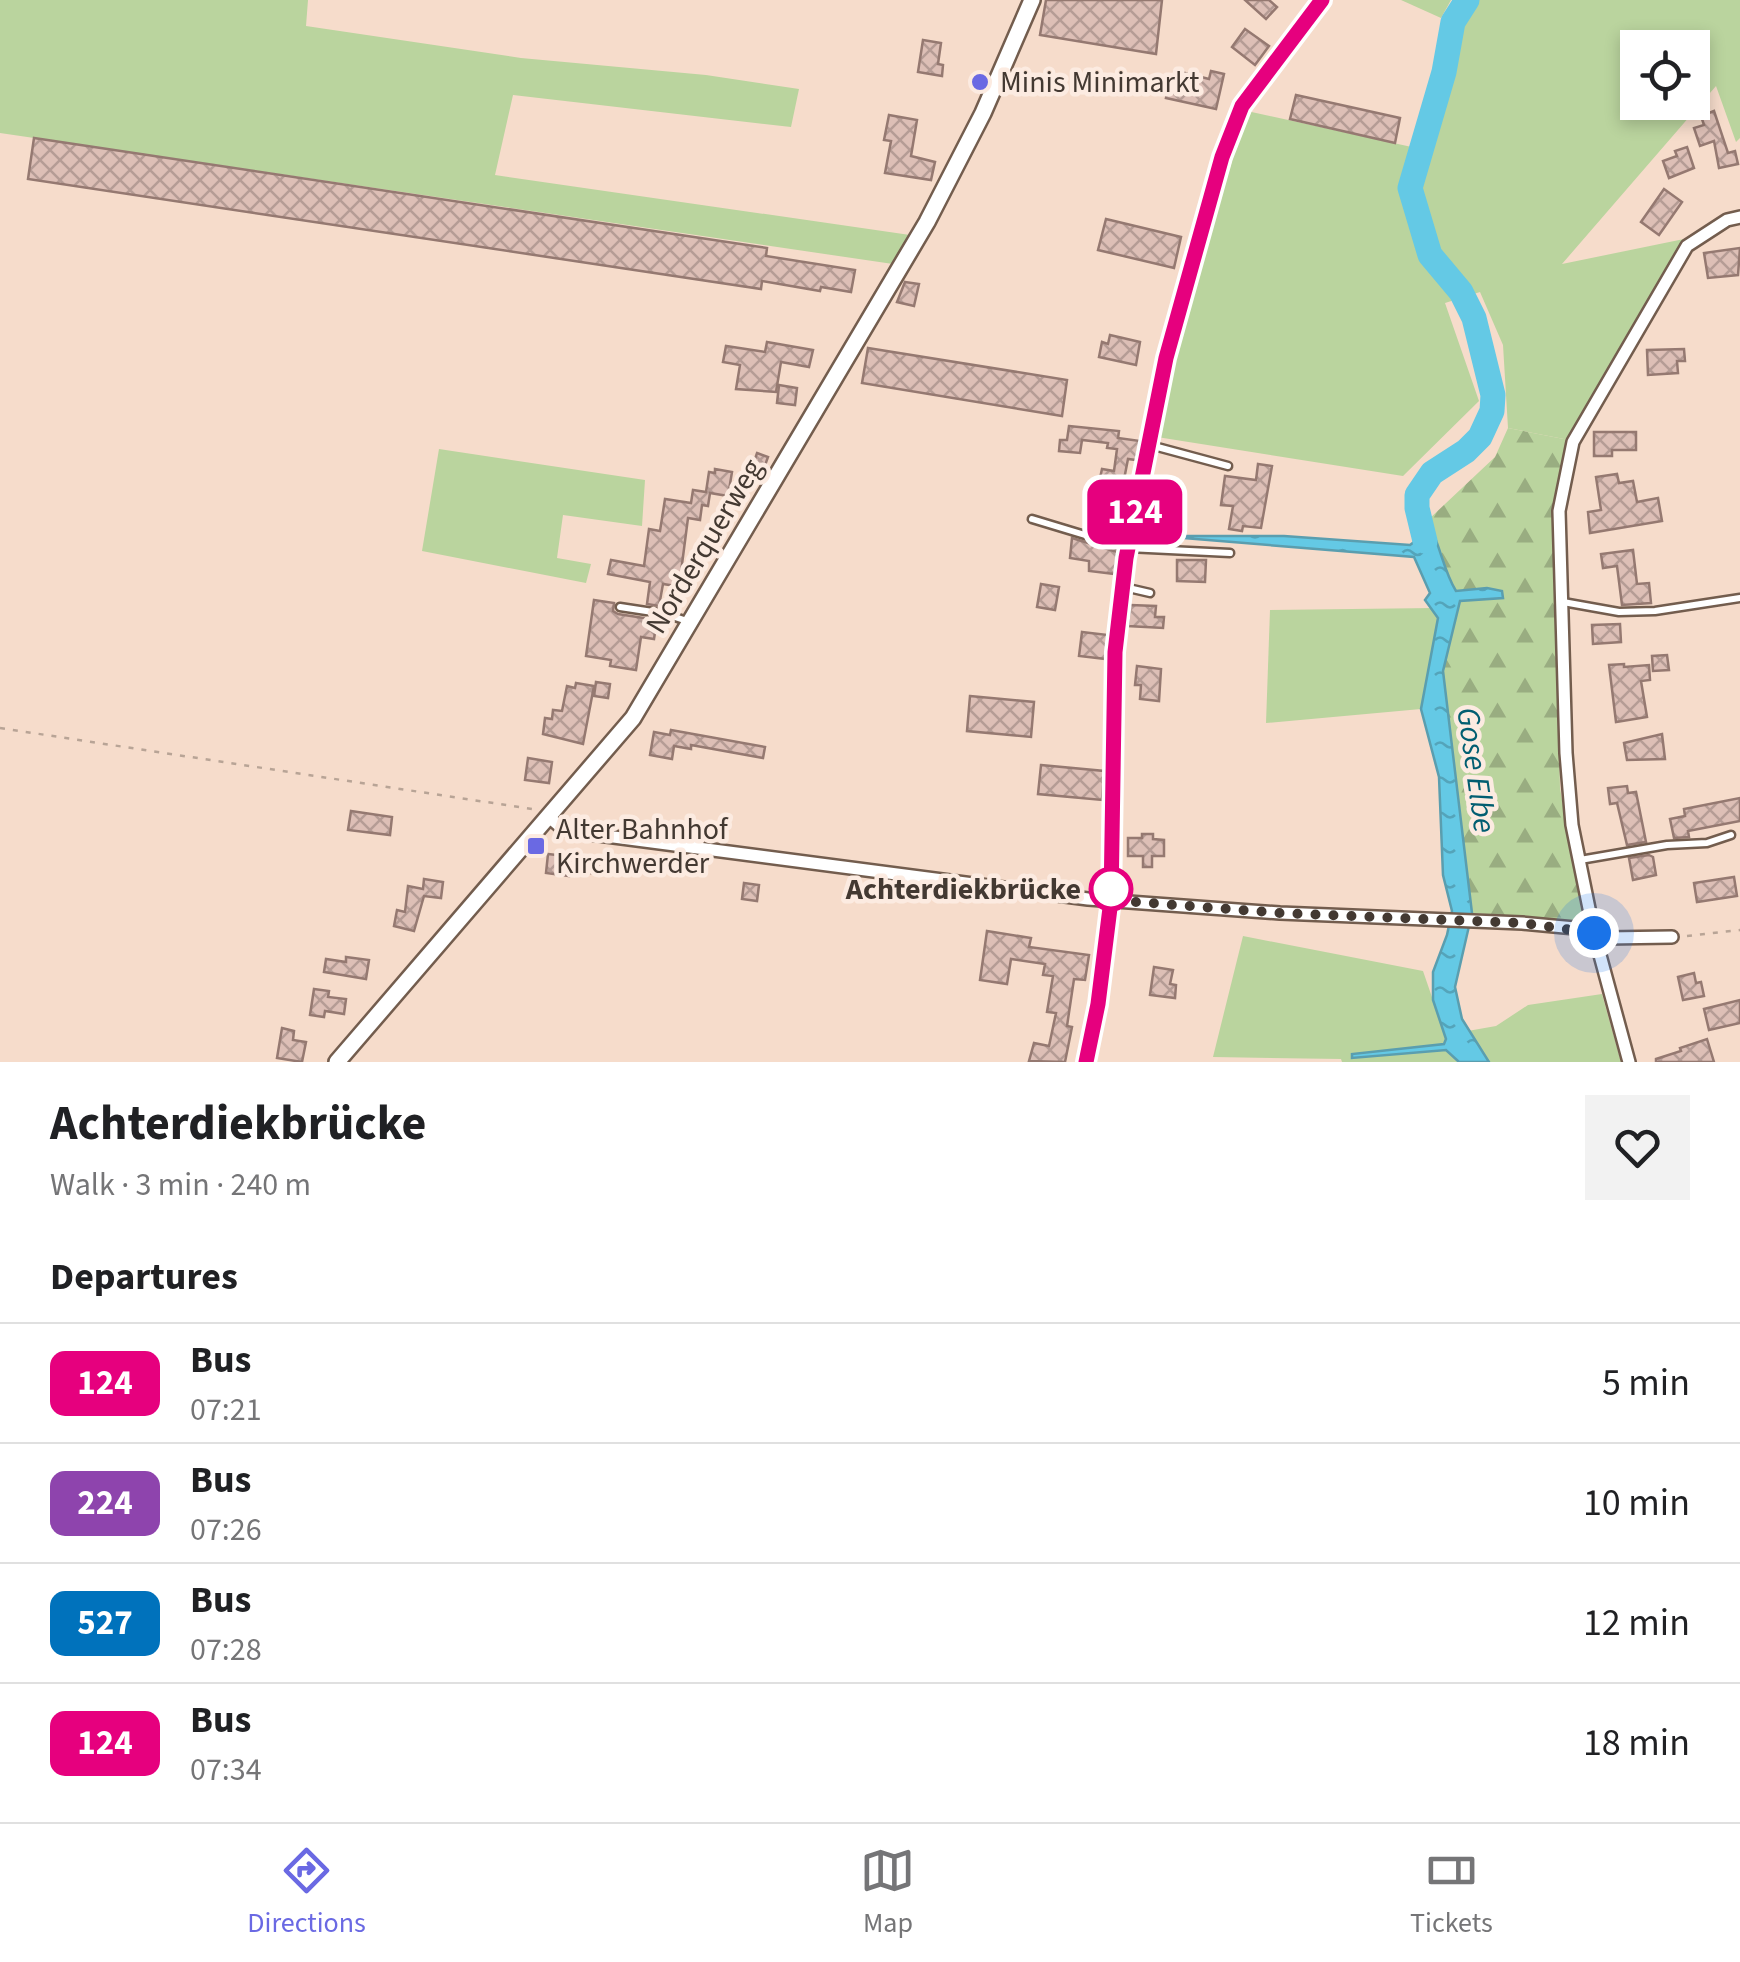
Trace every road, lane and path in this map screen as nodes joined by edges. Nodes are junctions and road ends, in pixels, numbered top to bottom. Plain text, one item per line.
1 (1032, 0) edge
2 (1322, 0) edge
3 (1740, 217) edge
4 (1149, 445) junction
5 (1228, 466) dead end
6 (1032, 519) dead end
7 (1128, 548) junction
8 (1230, 553) dead end
9 (1123, 586) junction
10 (1150, 593) dead end
11 (1740, 598) edge
12 (1562, 602) junction
13 (620, 607) dead end
14 (691, 623) junction
15 (0, 728) edge
16 (549, 817) junction
17 (1731, 835) dead end
18 (1579, 860) junction
19 (1111, 900) junction
20 (1740, 930) edge
21 (1594, 933) junction
22 (1672, 937) joint
23 (337, 1062) edge
24 (1086, 1062) edge
25 (1629, 1062) edge

1 - 14 street, Norderquerweg
2 - 4 street
3 - 12 street
4 - 5 lane
4 - 7 street
6 - 7 lane
7 - 8 lane
7 - 9 street
9 - 10 lane
9 - 19 street
11 - 12 lane
12 - 18 street
13 - 14 lane
14 - 16 street, Norderquerweg
15 - 16 path
16 - 19 street
16 - 23 street, Norderquerweg
17 - 18 lane
18 - 21 street
19 - 21 street
19 - 24 street
20 - 22 path
21 - 22 street
21 - 25 street

